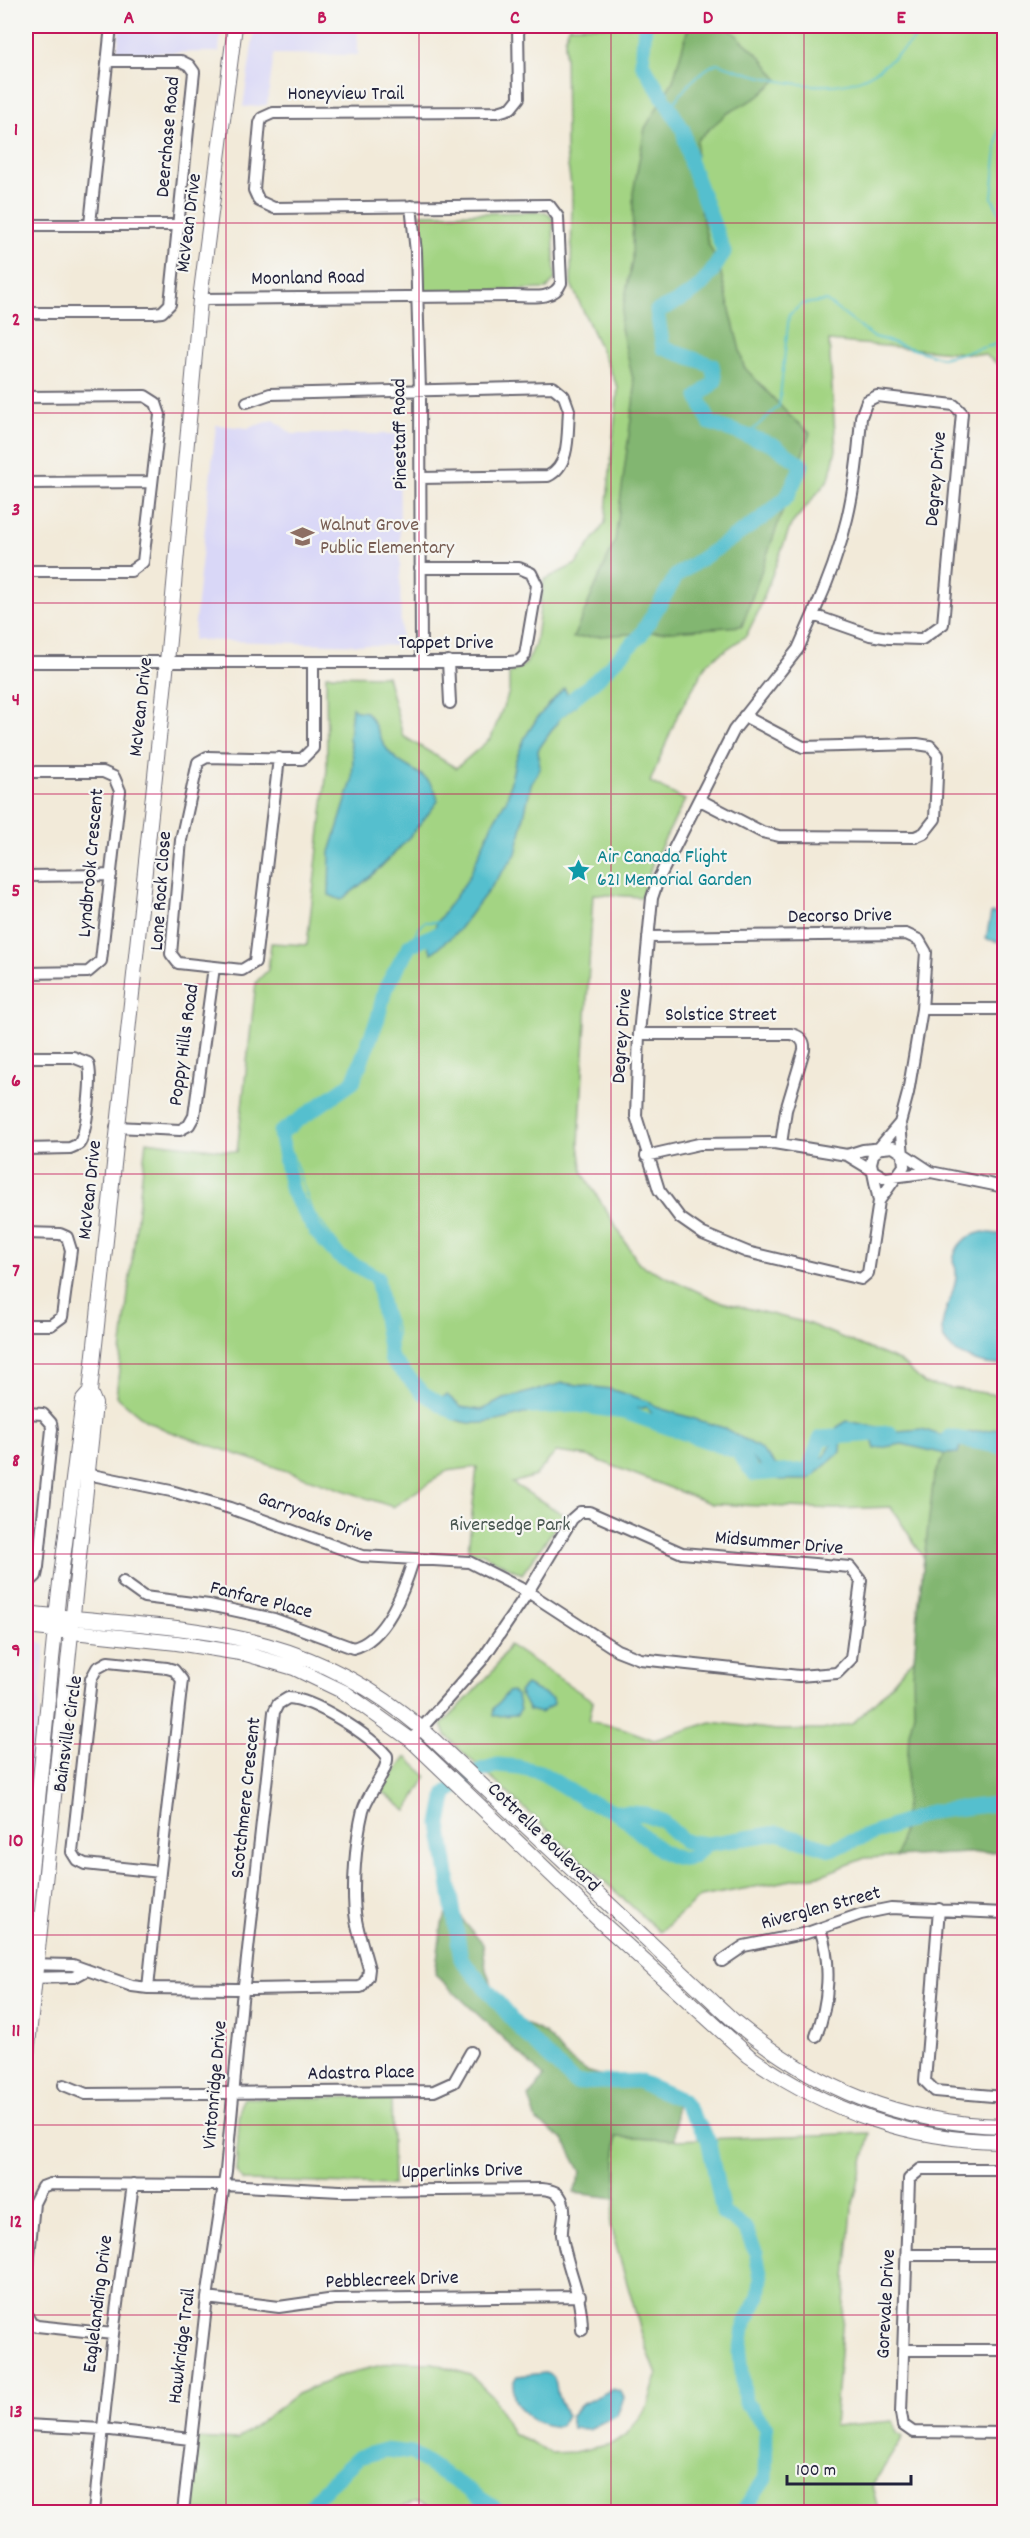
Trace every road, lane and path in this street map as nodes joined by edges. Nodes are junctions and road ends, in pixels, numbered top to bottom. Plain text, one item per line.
1 (111, 26) edge
2 (235, 26) edge
3 (518, 26) edge
4 (108, 61) junction
5 (411, 206) junction
6 (90, 224) junction
7 (26, 225) edge
8 (180, 225) junction
9 (415, 296) junction
10 (200, 300) junction
11 (26, 313) edge
12 (420, 391) junction
13 (26, 397) edge
14 (247, 402) dead end
15 (420, 478) junction
16 (152, 482) junction
17 (26, 483) edge
18 (420, 568) junction
19 (26, 571) edge
20 (813, 615) junction
21 (421, 661) junction
22 (448, 661) junction
23 (26, 662) edge
24 (166, 662) junction
25 (313, 663) junction
26 (450, 703) dead end
27 (744, 716) junction
28 (279, 758) junction
29 (26, 772) edge
30 (700, 800) junction
31 (111, 875) junction
32 (26, 876) edge
33 (648, 938) junction
34 (214, 967) junction
35 (26, 973) edge
36 (922, 1009) junction
37 (1005, 1009) edge
38 (639, 1034) junction
39 (26, 1057) edge
40 (900, 1124) junction
41 (117, 1127) junction
42 (781, 1144) junction
43 (26, 1149) edge
44 (880, 1149) junction
45 (903, 1154) junction
46 (847, 1155) junction
47 (646, 1156) junction
48 (874, 1170) junction
49 (931, 1172) junction
50 (895, 1177) junction
51 (1005, 1186) edge
52 (879, 1201) junction
53 (26, 1233) edge
54 (26, 1325) edge
55 (90, 1392) junction
56 (26, 1413) edge
57 (87, 1474) junction
58 (413, 1560) junction
59 (123, 1582) dead end
60 (26, 1585) edge
61 (528, 1592) junction
62 (26, 1612) edge
63 (56, 1616) junction
64 (73, 1618) junction
65 (26, 1627) edge
66 (55, 1631) junction
67 (71, 1633) junction
68 (421, 1728) junction
69 (411, 1740) junction
70 (160, 1872) junction
71 (939, 1910) junction
72 (1005, 1912) edge
73 (26, 1920) edge
74 (820, 1929) junction
75 (723, 1961) dead end
76 (31, 1971) edge
77 (148, 1988) junction
78 (244, 1989) junction
79 (816, 2036) dead end
80 (471, 2052) dead end
81 (26, 2064) edge
82 (63, 2085) dead end
83 (232, 2093) junction
84 (1005, 2097) edge
85 (1005, 2126) edge
86 (1005, 2141) edge
87 (1005, 2169) edge
88 (133, 2184) junction
89 (224, 2185) junction
90 (908, 2255) junction
91 (1005, 2255) edge
92 (26, 2288) edge
93 (580, 2296) junction
94 (207, 2298) junction
95 (26, 2314) edge
96 (582, 2330) dead end
97 (113, 2334) junction
98 (903, 2350) junction
99 (1005, 2350) edge
100 (26, 2424) edge
101 (102, 2429) junction
102 (1005, 2433) edge
103 (190, 2439) junction
104 (94, 2512) edge
105 (183, 2512) edge

1 - 4 street
2 - 10 main road, McVean Drive
3 - 5 street, Honeyview Trail
4 - 6 street
4 - 8 street, Deerchase Road
5 - 9 street, Pinestaff Road
5 - 9 street, Moonland Road
6 - 7 street
6 - 8 street
8 - 11 street
9 - 10 street, Moonland Road
9 - 12 street, Pinestaff Road
10 - 24 main road, McVean Drive
12 - 14 street
12 - 15 street, Pinestaff Road
12 - 15 street
13 - 16 street
15 - 18 street, Pinestaff Road
16 - 17 street
16 - 19 street
18 - 21 street, Pinestaff Road
18 - 22 street, Tappet Drive
20 - 20 street, Degrey Drive
20 - 27 street, Degrey Drive
21 - 22 street, Tappet Drive
21 - 25 street, Tappet Drive
22 - 26 street
23 - 24 street, Tappet Drive
24 - 25 street, Tappet Drive
24 - 41 main road, McVean Drive
25 - 28 street, Lone Rock Close
27 - 30 street, Degrey Drive
27 - 30 street
28 - 34 street, Lone Rock Close
28 - 34 street, Lone Rock Close
29 - 31 street, Lyndbrook Crescent
30 - 33 street, Degrey Drive
31 - 32 street
31 - 35 street, Lyndbrook Crescent
33 - 36 street, Decorso Drive
33 - 38 street, Degrey Drive
34 - 41 street, Poppy Hills Road
36 - 37 street
36 - 40 street, Decorso Drive
38 - 42 street, Solstice Street
38 - 47 street, Degrey Drive
39 - 43 street
40 - 44 street, Decorso Drive
40 - 45 street
41 - 55 main road, McVean Drive
42 - 46 street
42 - 47 street
44 - 45 street
44 - 46 street
44 - 48 street
45 - 49 street
45 - 50 street
46 - 48 street
47 - 52 street, Degrey Drive
48 - 50 street
48 - 52 street, Degrey Drive
49 - 50 street
49 - 51 street
50 - 52 street, Degrey Drive
53 - 54 street
55 - 57 main road, McVean Drive
55 - 63 main road, McVean Drive
56 - 60 street
57 - 58 street, Garryoaks Drive
57 - 64 main road, McVean Drive
58 - 59 street, Fanfare Place
58 - 61 street, Garryoaks Drive
61 - 61 street, Midsummer Drive
61 - 68 street, Midsummer Drive
62 - 63 main road, Cottrelle Boulevard
63 - 64 main road, Cottrelle Boulevard
63 - 66 main road, McVean Drive
64 - 67 main road, McVean Drive
64 - 68 main road, Cottrelle Boulevard
65 - 66 main road, Cottrelle Boulevard
66 - 67 main road, Cottrelle Boulevard
66 - 73 main road, McVean Drive
67 - 69 main road, Cottrelle Boulevard
67 - 76 main road, McVean Drive
68 - 69 street, Midsummer Drive
68 - 85 main road, Cottrelle Boulevard
69 - 86 main road, Cottrelle Boulevard
70 - 70 street, Bainsville Circle
70 - 77 street, Bainsville Circle
71 - 72 street, Riverglen Street
71 - 74 street, Riverglen Street
71 - 84 street
74 - 75 street, Riverglen Street
74 - 79 street
76 - 77 street
76 - 81 main road, McVean Drive
77 - 78 street
78 - 78 street, Scotchmere Crescent
78 - 83 street, Vintonridge Drive
80 - 83 street, Adastra Place
82 - 83 street, Adastra Place
83 - 89 street, Vintonridge Drive
87 - 90 street, Gorevale Drive
88 - 89 street, Upperlinks Drive
88 - 92 street, Upperlinks Drive
88 - 97 street, Eaglelanding Drive
89 - 93 street, Upperlinks Drive
89 - 94 street, Hawkridge Trail
90 - 91 street
90 - 98 street, Gorevale Drive
93 - 94 street, Pebblecreek Drive
93 - 96 street, Upperlinks Drive
94 - 103 street, Hawkridge Trail
95 - 97 street
97 - 101 street, Eaglelanding Drive
98 - 99 street
98 - 102 street, Gorevale Drive
100 - 101 street
101 - 103 street
101 - 104 street
103 - 105 street, Hawkridge Trail

